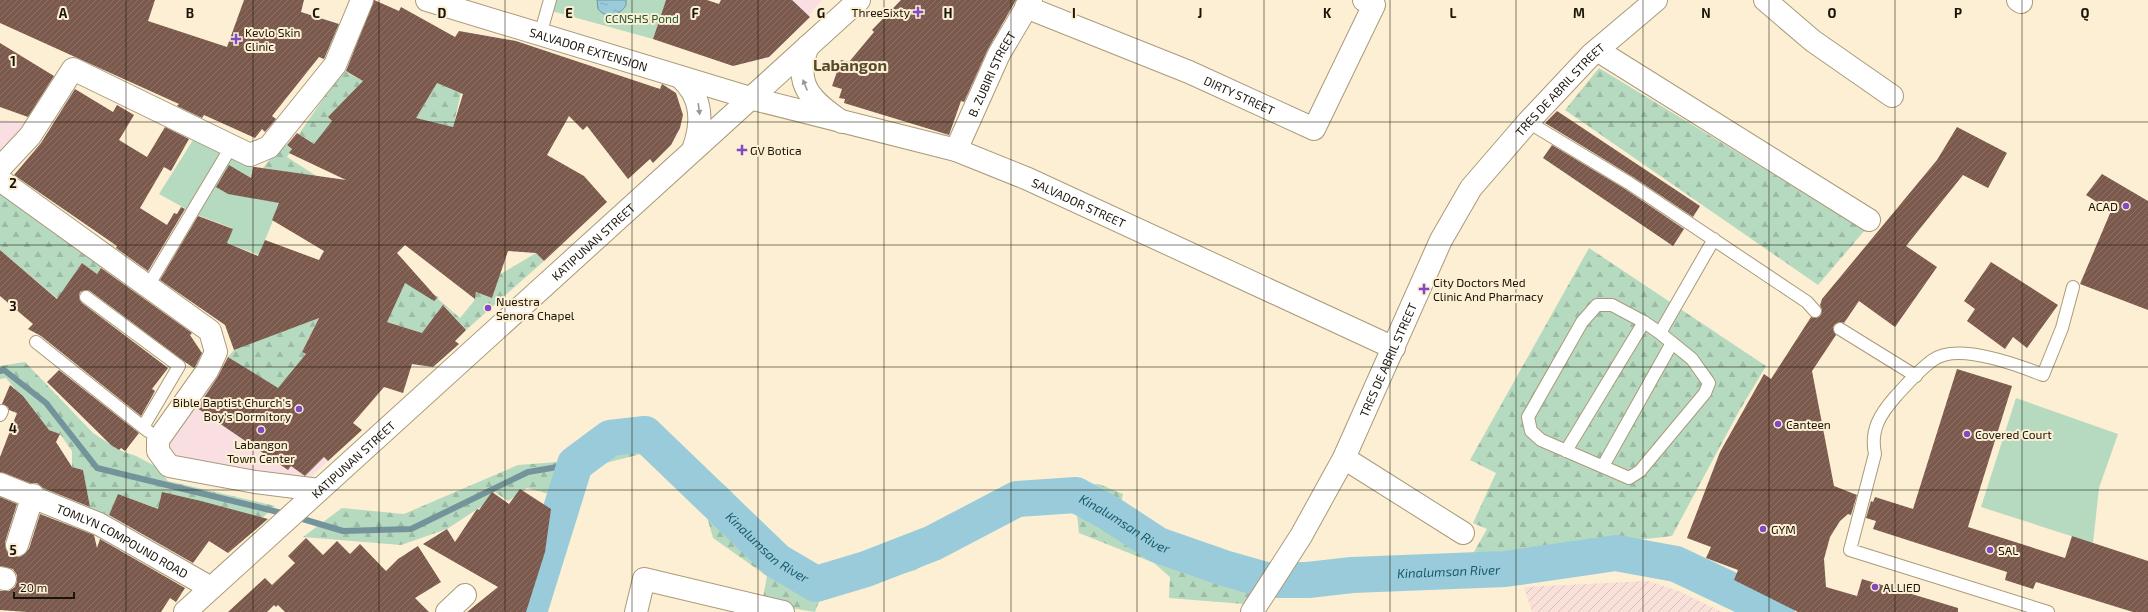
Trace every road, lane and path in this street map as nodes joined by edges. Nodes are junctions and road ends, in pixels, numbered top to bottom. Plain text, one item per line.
1 (362, 0) edge
2 (427, 0) edge
3 (550, 0) edge
4 (858, 0) edge
5 (1364, 0) edge
6 (1656, 0) edge
7 (1765, 0) edge
8 (1028, 4) edge
9 (540, 35) junction
10 (808, 46) junction
11 (1597, 50) junction
12 (680, 77) junction
13 (1892, 96) dead end
14 (750, 98) junction
15 (842, 122) junction
16 (1528, 122) junction
17 (231, 147) junction
18 (693, 150) junction
19 (956, 150) junction
20 (0, 168) edge
21 (0, 180) edge
22 (1868, 220) dead end
23 (1714, 239) junction
24 (148, 286) junction
25 (2073, 287) dead end
26 (86, 297) dead end
27 (1816, 311) dead end
28 (1644, 322) junction
29 (1840, 329) dead end
30 (1660, 333) junction
31 (36, 342) dead end
32 (1672, 343) junction
33 (1394, 348) junction
34 (1916, 376) junction
35 (151, 434) junction
36 (1566, 451) junction
37 (1344, 458) junction
38 (1603, 466) junction
39 (0, 484) edge
40 (318, 491) junction
41 (33, 495) junction
42 (1463, 533) dead end
43 (17, 545) dead end
44 (211, 588) junction
45 (465, 595) dead end
46 (1258, 604) edge
47 (185, 612) edge
48 (447, 612) edge
49 (636, 612) edge
50 (784, 612) edge
51 (2048, 612) edge

1 - 17 street
2 - 9 street, SALVADOR EXTENSION
3 - 9 lane
4 - 10 street, KATIPUNAN STREET
5 - 8 street, DIRTY STREET
6 - 11 street, TRES DE ABRIL STREET
7 - 13 street
8 - 19 street, B. ZUBIRI STREET
9 - 12 street, SALVADOR EXTENSION
10 - 14 street, KATIPUNAN STREET
15 -> 10 street
11 - 16 street, TRES DE ABRIL STREET
11 - 22 street
12 - 14 street, SALVADOR EXTENSION
12 -> 18 street
14 - 15 street, SALVADOR STREET
14 - 18 street, KATIPUNAN STREET
15 - 19 street, SALVADOR STREET
16 - 23 lane
16 - 33 street, TRES DE ABRIL STREET
17 - 20 street
17 - 24 lane
18 - 40 street, KATIPUNAN STREET
19 - 33 street, SALVADOR STREET
21 - 24 street
23 - 27 lane
23 - 30 lane
24 - 35 street
25 - 34 lane
26 - 35 lane
28 - 30 lane
28 - 36 lane
28 - 36 lane
29 - 34 lane
30 - 32 lane
31 - 35 lane
32 - 38 lane
32 - 38 lane
33 - 37 street, TRES DE ABRIL STREET
34 - 51 lane
35 - 40 street
36 - 38 lane
37 - 42 street
37 - 46 street, TRES DE ABRIL STREET
39 - 41 street, TOMLYN COMPOUND ROAD
40 - 44 street, KATIPUNAN STREET
41 - 43 street
41 - 44 street, TOMLYN COMPOUND ROAD
44 - 47 street, KATIPUNAN STREET
45 - 48 street
49 - 50 street

